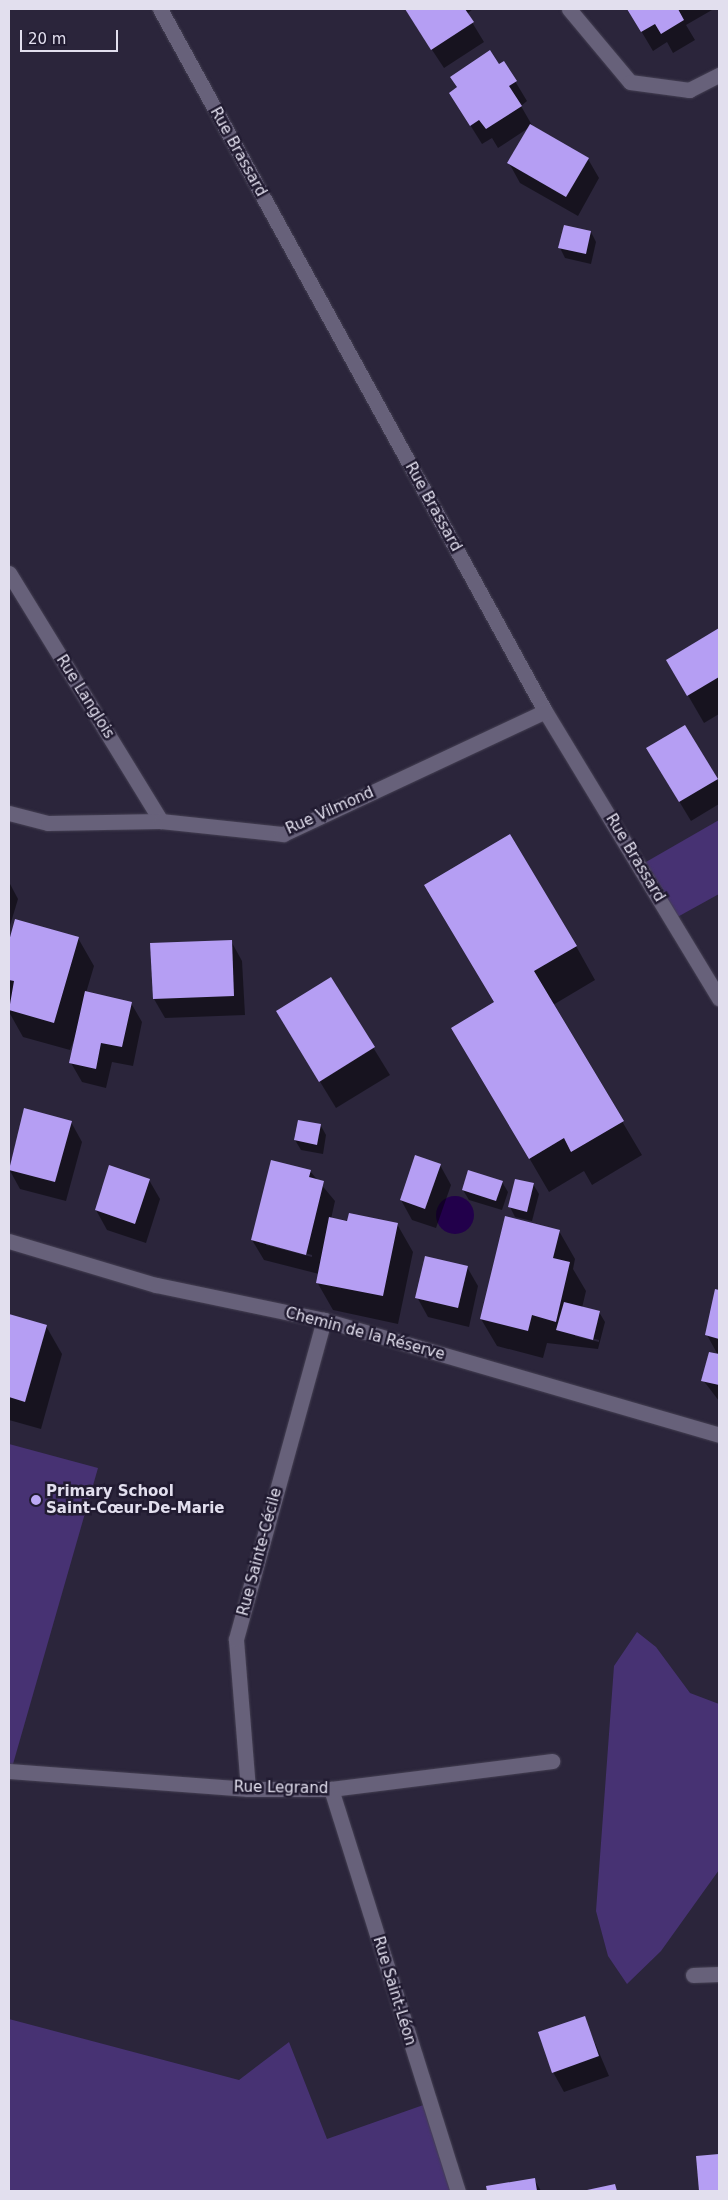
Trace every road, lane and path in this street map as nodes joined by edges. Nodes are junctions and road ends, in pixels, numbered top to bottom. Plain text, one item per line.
1 (160, 9) edge
2 (569, 9) edge
3 (719, 76) edge
4 (9, 573) edge
5 (545, 711) junction
6 (9, 813) edge
7 (161, 821) junction
8 (719, 998) edge
9 (9, 1241) edge
10 (324, 1320) junction
11 (719, 1435) edge
12 (552, 1760) dead end
13 (9, 1771) edge
14 (248, 1789) junction
15 (331, 1789) junction
16 (719, 1974) edge
17 (692, 1975) dead end
18 (458, 2191) edge

1 - 5 street, Rue Brassard
2 - 3 street
4 - 7 street, Rue Langlois
5 - 7 street, Rue Vilmond
5 - 8 street, Rue Brassard
6 - 7 street, Rue Vilmond
9 - 10 street, Chemin de la Réserve
10 - 11 street, Chemin de la Réserve
10 - 14 street, Rue Sainte-Cécile
12 - 15 street, Rue Legrand
13 - 14 street, Rue Legrand
14 - 15 street, Rue Legrand
15 - 18 street, Rue Saint-Léon
16 - 17 street

